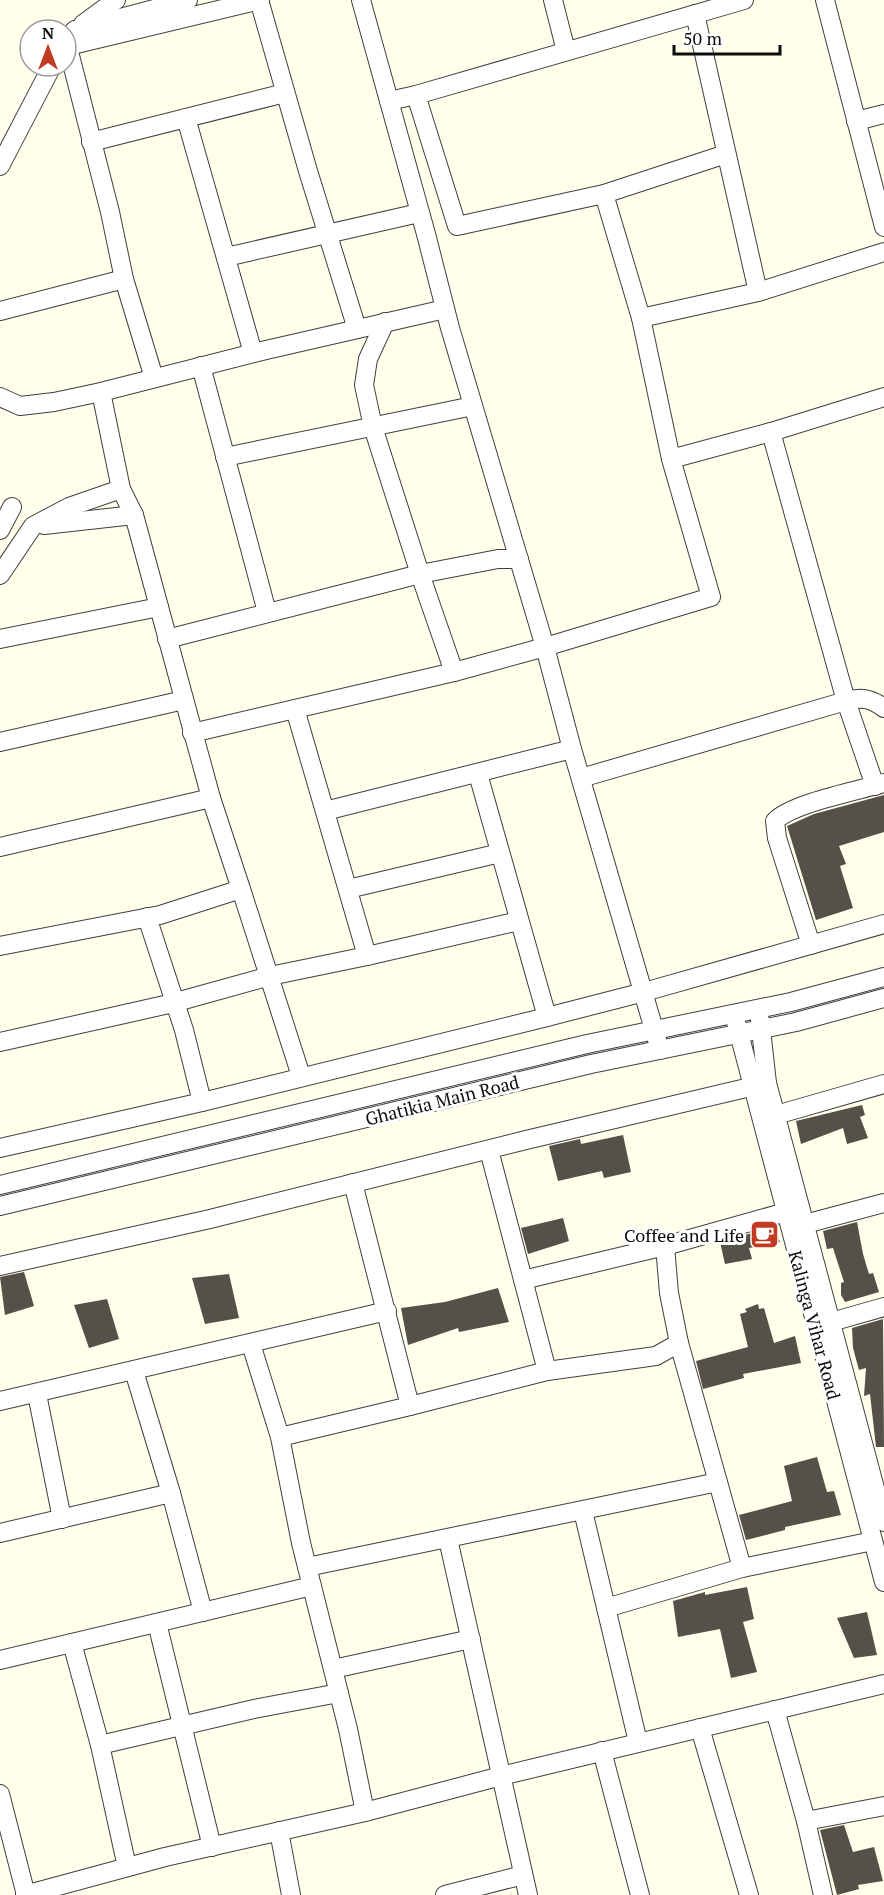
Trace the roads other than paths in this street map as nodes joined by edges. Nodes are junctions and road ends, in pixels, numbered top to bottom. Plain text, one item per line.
1 (116, 0) edge
2 (188, 0) edge
3 (259, 0) edge
4 (361, 0) edge
5 (553, 0) edge
6 (744, 0) edge
7 (825, 0) edge
8 (695, 14) junction
9 (78, 32) edge
10 (78, 36) edge
11 (78, 37) edge
12 (566, 51) junction
13 (46, 78) edge
14 (77, 78) edge
15 (285, 93) junction
16 (416, 95) junction
17 (389, 101) junction
18 (884, 114) edge
19 (186, 118) junction
20 (856, 121) junction
21 (91, 142) junction
22 (726, 154) junction
23 (0, 166) edge
24 (604, 194) junction
25 (419, 213) junction
26 (457, 226) junction
27 (884, 227) edge
28 (327, 233) junction
29 (426, 234) junction
30 (884, 252) edge
31 (226, 257) junction
32 (124, 279) junction
33 (758, 292) junction
34 (445, 309) junction
35 (0, 311) edge
36 (641, 318) junction
37 (385, 322) junction
38 (357, 329) junction
39 (253, 353) junction
40 (201, 366) junction
41 (154, 378) junction
42 (101, 393) junction
43 (884, 397) edge
44 (2, 403) edge
45 (473, 405) junction
46 (373, 427) junction
47 (771, 432) junction
48 (225, 457) junction
49 (671, 459) junction
50 (121, 489) junction
51 (12, 507) dead end
52 (134, 515) junction
53 (33, 526) junction
54 (0, 530) edge
55 (519, 559) junction
56 (420, 574) junction
57 (0, 575) edge
58 (159, 607) junction
59 (267, 612) junction
60 (0, 639) edge
61 (167, 639) junction
62 (545, 647) junction
63 (454, 672) junction
64 (184, 700) junction
65 (846, 701) junction
66 (884, 708) edge
67 (295, 709) junction
68 (192, 733) junction
69 (0, 742) edge
70 (572, 748) junction
71 (478, 774) junction
72 (580, 778) junction
73 (879, 785) edge
74 (211, 798) junction
75 (325, 811) junction
76 (0, 847) edge
77 (500, 853) junction
78 (241, 889) junction
79 (348, 889) junction
80 (147, 917) junction
81 (519, 921) junction
82 (884, 924) edge
83 (811, 945) junction
84 (0, 946) edge
85 (367, 956) junction
86 (270, 976) junction
87 (884, 977) edge
88 (644, 992) junction
89 (884, 998) edge
90 (174, 1002) junction
91 (757, 1010) junction
92 (734, 1014) junction
93 (547, 1017) junction
94 (762, 1029) junction
95 (654, 1030) junction
96 (739, 1034) junction
97 (0, 1042) edge
98 (660, 1050) junction
99 (301, 1076) junction
100 (884, 1084) edge
101 (760, 1085) junction
102 (202, 1102) junction
103 (776, 1114) junction
104 (0, 1148) edge
105 (489, 1150) junction
106 (353, 1184) junction
107 (0, 1185) edge
108 (884, 1204) edge
109 (0, 1206) edge
110 (786, 1212) junction
111 (805, 1224) junction
112 (664, 1246) junction
113 (0, 1266) edge
114 (523, 1280) junction
115 (884, 1307) edge
116 (387, 1311) junction
117 (831, 1322) junction
118 (679, 1343) junction
119 (251, 1344) junction
120 (134, 1371) junction
121 (547, 1371) junction
122 (37, 1394) junction
123 (0, 1401) edge
124 (410, 1406) junction
125 (280, 1437) junction
126 (718, 1482) junction
127 (171, 1493) junction
128 (583, 1511) junction
129 (62, 1519) junction
130 (884, 1522) edge
131 (0, 1533) edge
132 (448, 1539) junction
133 (873, 1541) junction
134 (307, 1568) junction
135 (742, 1568) junction
136 (884, 1582) edge
137 (312, 1586) junction
138 (606, 1608) junction
139 (203, 1612) junction
140 (157, 1623) junction
141 (471, 1640) junction
142 (72, 1643) junction
143 (0, 1660) edge
144 (333, 1670) junction
145 (884, 1684) edge
146 (339, 1693) junction
147 (775, 1710) junction
148 (182, 1725) junction
149 (700, 1728) junction
150 (638, 1742) junction
151 (100, 1745) junction
152 (602, 1751) junction
153 (501, 1776) junction
154 (0, 1794) edge
155 (884, 1806) edge
156 (365, 1812) junction
157 (806, 1821) junction
158 (279, 1832) junction
159 (212, 1847) junction
160 (128, 1867) junction
161 (523, 1875) junction
162 (25, 1895) edge
163 (291, 1895) edge
164 (445, 1895) edge
165 (528, 1895) edge
166 (640, 1895) edge
167 (749, 1895) edge
168 (823, 1895) edge

1 - 9 street
2 - 10 street
3 - 11 street
3 - 15 street
4 - 17 street
5 - 12 street
6 - 8 street
7 - 20 street
8 - 12 street
8 - 22 street
12 - 16 street
13 - 23 street
14 - 21 street
15 - 19 street
15 - 28 street
16 - 17 street
16 - 26 street
17 - 25 street
18 - 20 street
19 - 21 street
19 - 31 street
20 - 27 street
21 - 32 street
22 - 24 street
22 - 33 street
24 - 26 street
24 - 36 street
25 - 28 street
25 - 29 street
26 - 29 street
28 - 31 street
28 - 38 street
29 - 34 street
30 - 33 street
31 - 39 street
32 - 35 street
32 - 41 street
33 - 36 street
34 - 37 street
34 - 45 street
36 - 49 street
37 - 38 street
37 - 46 street
38 - 39 street
39 - 40 street
40 - 41 street
40 - 48 street
41 - 42 street
42 - 44 street
42 - 50 street
43 - 47 street
45 - 46 street
45 - 55 street
46 - 48 street
46 - 56 street
47 - 49 street
47 - 65 street
48 - 59 street
49 - 62 street
50 - 52 street
50 - 53 street
51 - 54 street
52 - 53 street
52 - 58 street
53 - 57 street
55 - 56 street
55 - 62 street
56 - 59 street
56 - 63 street
58 - 60 street
58 - 61 street
59 - 61 street
61 - 64 street
62 - 63 street
62 - 70 street
63 - 67 street
64 - 68 street
64 - 69 street
65 - 66 street
65 - 72 street
65 - 73 street
67 - 68 street
67 - 75 street
68 - 74 street
70 - 71 street
70 - 72 street
71 - 75 street
71 - 77 street
72 - 88 street
73 - 83 street
74 - 76 street
74 - 78 street
75 - 79 street
77 - 79 street
77 - 81 street
78 - 80 street
78 - 86 street
79 - 85 street
80 - 84 street
80 - 90 street
81 - 85 street
81 - 93 street
82 - 83 street
83 - 88 street
85 - 86 street
86 - 90 street
86 - 99 street
87 - 91 street, Ghatikia Main Road
88 - 93 street
88 - 95 street
89 - 94 street, Ghatikia Main Road
90 - 97 street
90 - 102 street
91 - 92 street, Ghatikia Main Road
91 - 94 street, Kalinga Vihar Road
92 - 95 street, Ghatikia Main Road
92 - 96 street, Kalinga Vihar Road
93 - 99 street
94 - 96 street, Ghatikia Main Road
94 - 101 street, Kalinga Vihar Road
95 - 98 street
95 - 107 street, Ghatikia Main Road
96 - 98 street, Ghatikia Main Road
96 - 101 street, Kalinga Vihar Road
98 - 109 street, Ghatikia Main Road
99 - 102 street
100 - 103 street
101 - 103 street, Kalinga Vihar Road
101 - 105 street
101 - 110 street, Kalinga Vihar Road
102 - 104 street
103 - 111 street, Kalinga Vihar Road
105 - 106 street
105 - 114 street
106 - 113 street
106 - 116 street
108 - 111 street
110 - 112 street
110 - 133 street, Kalinga Vihar Road
111 - 117 street, Kalinga Vihar Road
112 - 114 street
112 - 118 street
114 - 121 street
115 - 117 street
116 - 119 street
116 - 124 street
117 - 130 street, Kalinga Vihar Road
118 - 121 street
118 - 126 street
119 - 120 street
119 - 125 street
120 - 122 street
120 - 127 street
121 - 124 street
122 - 123 street
122 - 129 street
124 - 125 street
125 - 134 street
126 - 128 street
126 - 135 street
127 - 129 street
127 - 139 street
128 - 132 street
128 - 138 street
129 - 131 street
132 - 134 street
132 - 141 street
133 - 135 street
133 - 136 street, Kalinga Vihar Road
134 - 137 street
135 - 138 street
137 - 139 street
137 - 144 street
138 - 150 street
139 - 140 street
140 - 142 street
140 - 148 street
141 - 144 street
141 - 153 street
142 - 143 street
142 - 151 street
144 - 146 street
145 - 147 street
146 - 148 street
146 - 156 street
147 - 149 street
147 - 157 street
148 - 151 street
148 - 159 street
149 - 150 street
149 - 167 street
150 - 152 street
151 - 160 street
152 - 153 street
152 - 166 street
153 - 156 street
153 - 161 street
154 - 162 street
155 - 157 street
156 - 158 street
157 - 168 street
158 - 159 street
158 - 163 street
159 - 160 street
160 - 162 street
161 - 164 street
161 - 165 street

